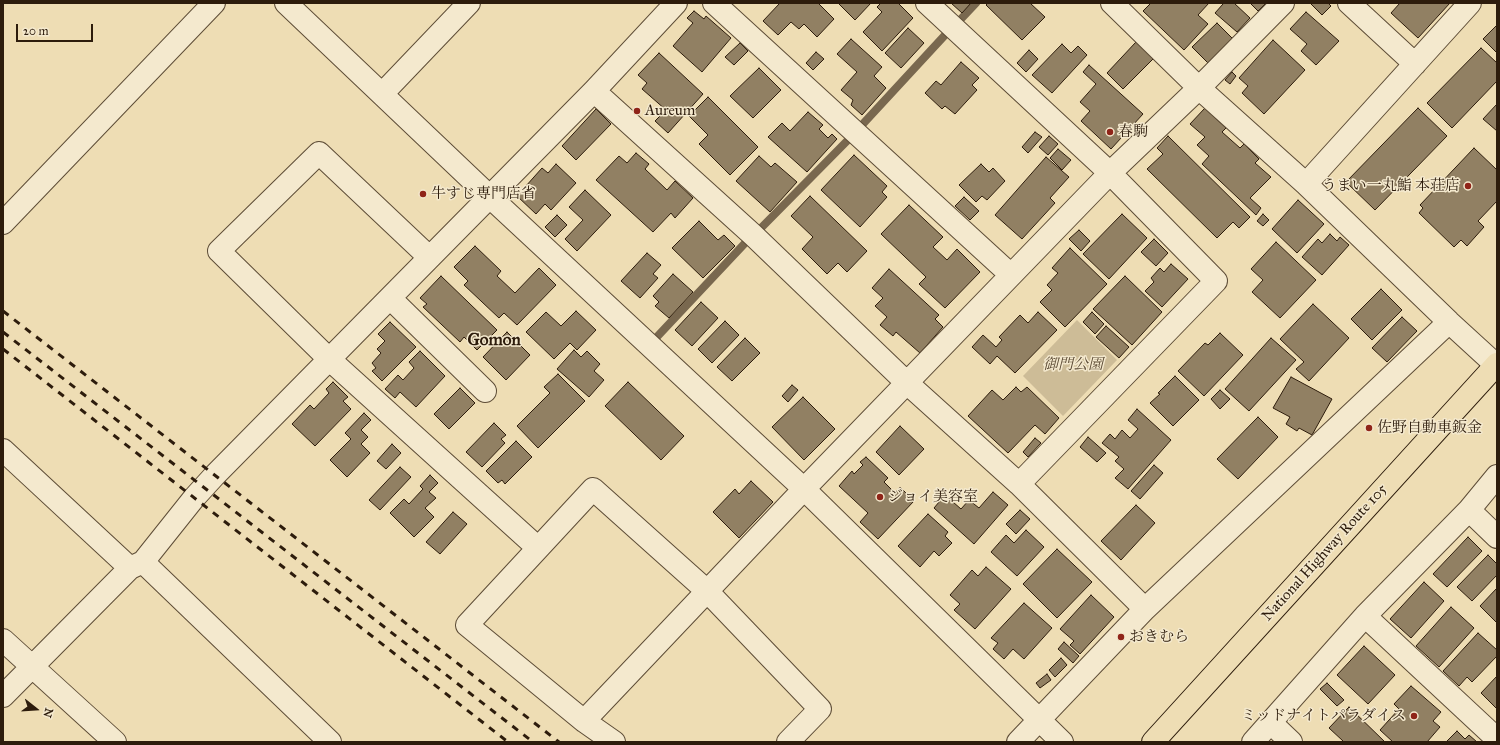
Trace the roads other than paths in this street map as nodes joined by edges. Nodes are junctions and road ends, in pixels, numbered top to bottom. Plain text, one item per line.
1 (214, 3) edge
2 (286, 3) edge
3 (469, 3) edge
4 (676, 3) edge
5 (714, 3) edge
6 (927, 3) edge
7 (1112, 3) edge
8 (1283, 3) edge
9 (1349, 3) edge
10 (1470, 3) edge
11 (1415, 64) junction
12 (1200, 88) junction
13 (594, 91) junction
14 (382, 94) junction
15 (1110, 173) junction
16 (1306, 184) junction
17 (489, 196) junction
18 (3, 223) edge
19 (429, 257) junction
20 (1011, 276) junction
21 (390, 298) junction
22 (1449, 322) junction
23 (329, 358) junction
24 (1497, 365) edge
25 (907, 383) junction
26 (485, 391) dead end
27 (3, 450) edge
28 (1497, 476) edge
29 (1019, 484) junction
30 (804, 489) junction
31 (1468, 510) junction
32 (1497, 537) edge
33 (538, 548) junction
34 (136, 565) junction
35 (707, 591) junction
36 (1145, 609) junction
37 (1365, 616) junction
38 (3, 640) edge
39 (31, 667) junction
40 (3, 696) edge
41 (584, 720) junction
42 (1041, 720) junction
43 (1270, 722) junction
44 (1497, 739) edge
45 (115, 742) edge
46 (330, 742) edge
47 (614, 742) edge
48 (788, 742) edge
49 (1018, 742) edge
50 (1062, 742) edge
51 (1153, 742) edge
52 (1252, 742) edge
53 (1291, 742) edge

1 - 18 street
2 - 14 street
3 - 14 street
4 - 13 street
5 - 20 street
6 - 15 street
7 - 12 street
8 - 12 street
9 - 11 street
10 - 11 street
11 - 16 street
12 - 15 street
12 - 16 street
13 - 17 street
13 - 25 street
14 - 17 street
15 - 20 street
15 - 29 street
16 - 22 street
17 - 19 street
17 - 30 street
19 - 21 street
19 - 23 street
20 - 25 street
21 - 23 street
21 - 26 street
22 - 24 street
22 - 36 street
23 - 33 street
23 - 34 street
24 - 51 highway, National Highway Route 105
25 - 29 street
25 - 30 street
27 - 34 street
28 - 31 street
29 - 36 street
30 - 35 street
30 - 42 street
31 - 32 street
31 - 37 street
33 - 35 street
33 - 41 street
34 - 39 street
34 - 46 street
35 - 41 street
35 - 48 street
36 - 42 street
37 - 43 street
37 - 44 street
38 - 39 street
39 - 40 street
39 - 45 street
41 - 47 street
42 - 49 street
42 - 50 street
43 - 52 street
43 - 53 street

